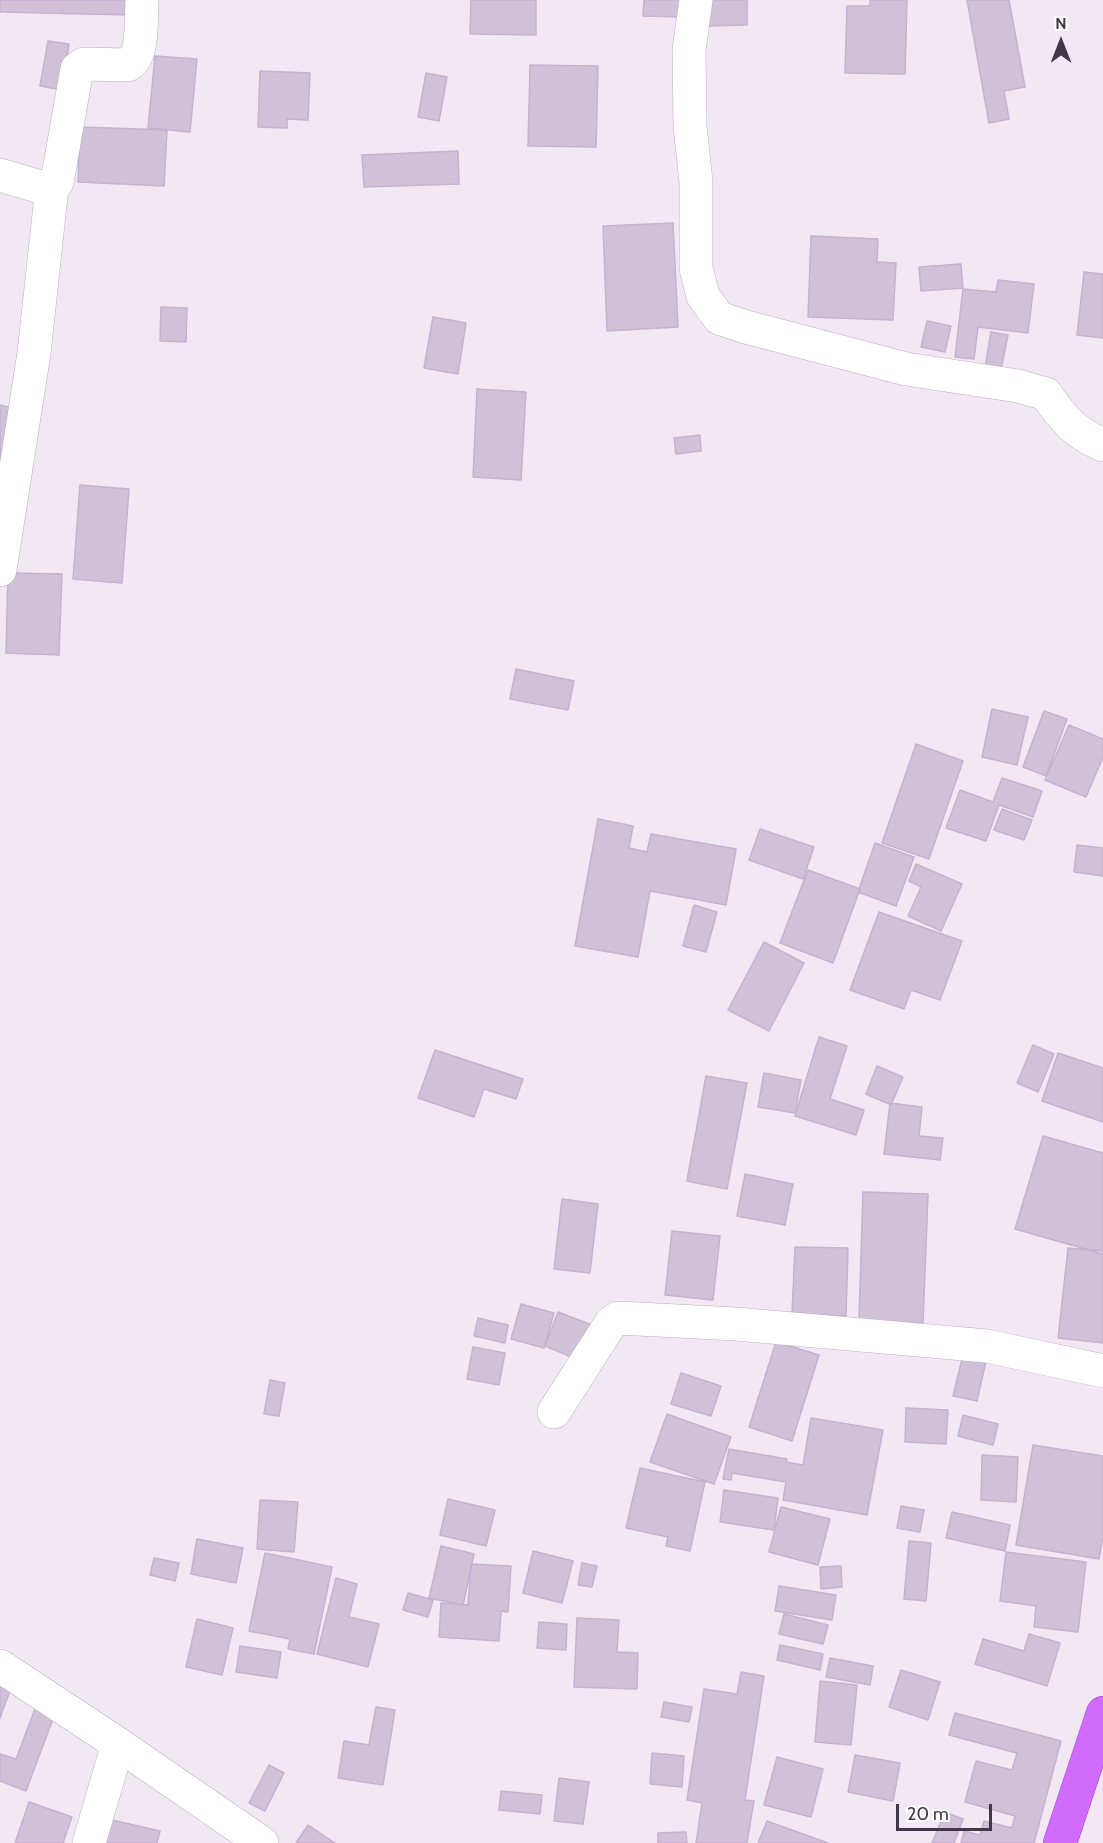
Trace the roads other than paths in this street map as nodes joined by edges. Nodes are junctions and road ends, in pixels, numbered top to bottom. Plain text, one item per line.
1 (142, 0) edge
2 (696, 0) edge
3 (0, 175) edge
4 (52, 187) junction
5 (1103, 445) edge
6 (0, 570) edge
7 (1103, 1371) edge
8 (554, 1412) dead end
9 (0, 1666) edge
10 (1103, 1713) edge
11 (118, 1744) junction
12 (88, 1843) edge
13 (262, 1843) edge
14 (1060, 1843) edge

1 - 4 street
2 - 5 street
3 - 4 street
4 - 6 street
7 - 8 street
9 - 11 street
10 - 14 highway
11 - 12 street
11 - 13 street

